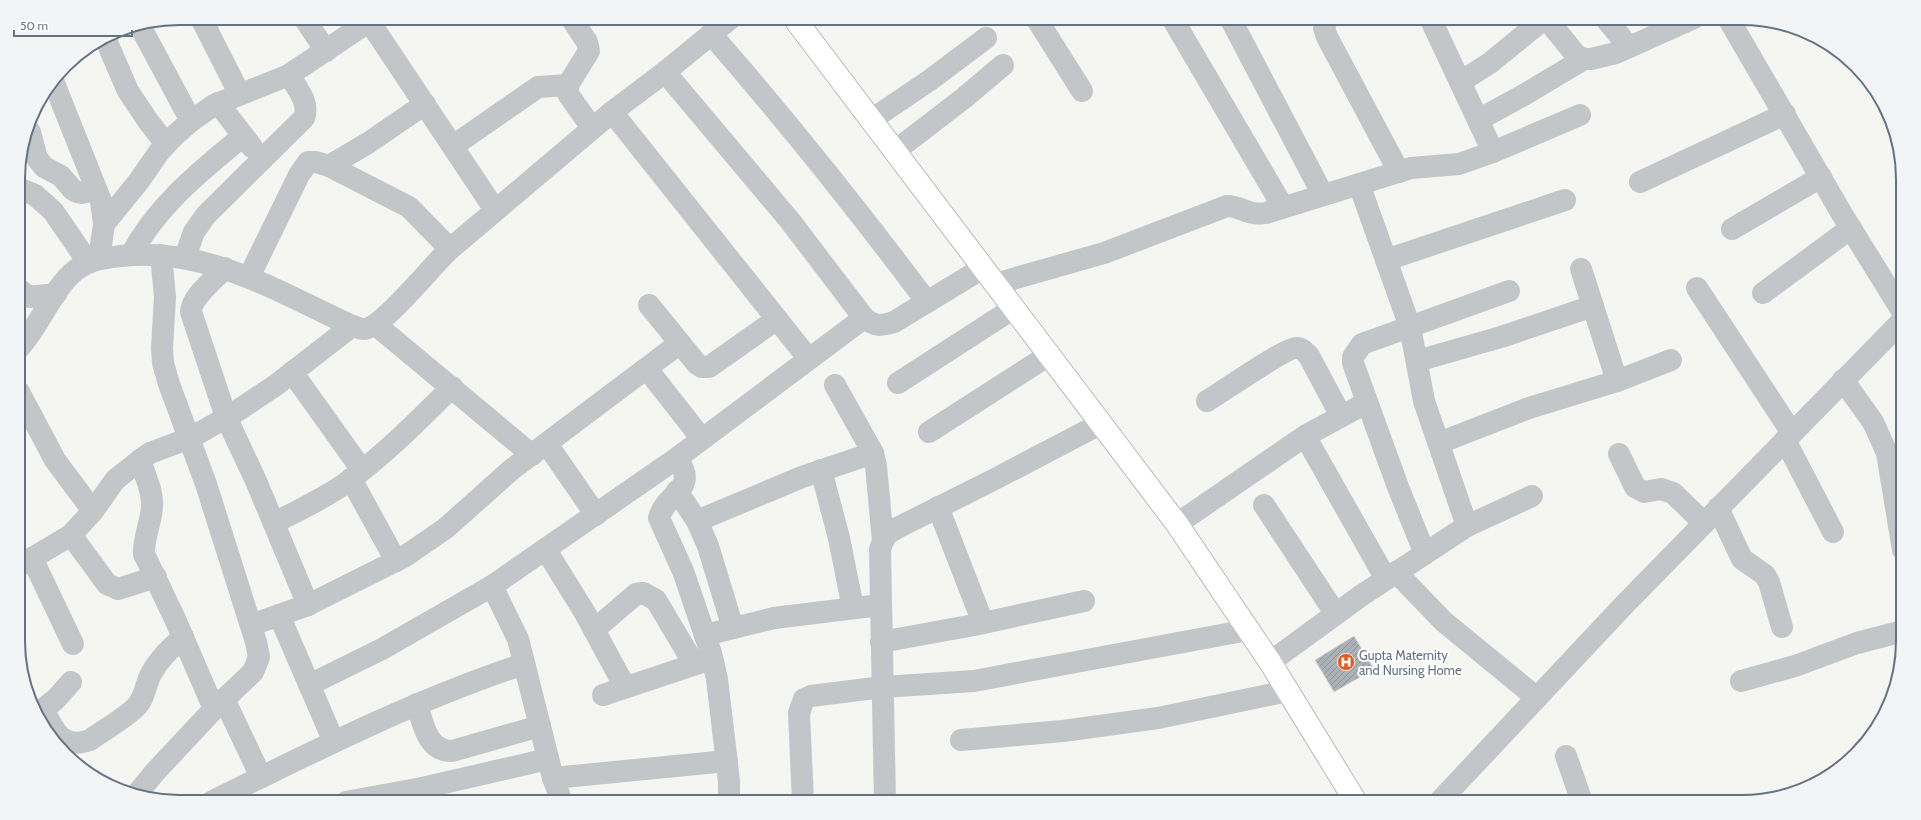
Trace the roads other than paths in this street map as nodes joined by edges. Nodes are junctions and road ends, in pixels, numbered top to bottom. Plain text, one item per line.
1 (205, 25) edge
2 (309, 25) edge
3 (363, 25) edge
4 (375, 25) edge
5 (576, 25) edge
6 (722, 25) edge
7 (799, 25) edge
8 (1040, 25) edge
9 (1176, 25) edge
10 (1234, 25) edge
11 (1325, 25) edge
12 (1433, 25) edge
13 (1537, 25) edge
14 (1552, 25) edge
15 (1611, 25) edge
16 (1678, 25) edge
17 (1733, 25) edge
18 (142, 29) edge
19 (711, 34) junction
20 (986, 38) dead end
21 (107, 43) edge
22 (1629, 47) junction
23 (326, 51) junction
24 (1584, 59) junction
25 (1003, 65) dead end
26 (665, 72) junction
27 (289, 75) junction
28 (1460, 82) junction
29 (568, 85) junction
30 (56, 87) edge
31 (1082, 91) dead end
32 (239, 93) junction
33 (218, 103) junction
34 (425, 104) junction
35 (612, 112) junction
36 (1785, 114) junction
37 (1580, 115) dead end
38 (871, 120) junction
39 (1478, 120) junction
40 (191, 121) junction
41 (592, 128) junction
42 (31, 135) edge
43 (243, 136) junction
44 (166, 144) junction
45 (453, 146) junction
46 (895, 151) junction
47 (1493, 152) junction
48 (262, 161) junction
49 (329, 166) junction
50 (1399, 172) junction
51 (1821, 177) junction
52 (1640, 182) dead end
53 (1359, 184) junction
54 (96, 190) junction
55 (25, 191) edge
56 (1324, 195) junction
57 (1565, 200) dead end
58 (1283, 207) junction
59 (495, 210) junction
60 (104, 224) junction
61 (1851, 228) junction
62 (1732, 229) dead end
63 (450, 249) junction
64 (131, 255) junction
65 (161, 256) junction
66 (185, 257) junction
67 (93, 260) junction
68 (1386, 260) junction
69 (225, 268) junction
70 (1581, 269) dead end
71 (989, 276) junction
72 (248, 277) junction
73 (1697, 288) dead end
74 (1509, 291) dead end
75 (1763, 293) dead end
76 (25, 294) edge
77 (56, 294) junction
78 (1896, 301) edge
79 (927, 302) junction
80 (649, 305) dead end
81 (1593, 306) junction
82 (1014, 308) junction
83 (864, 318) junction
84 (777, 319) junction
85 (28, 323) edge
86 (376, 324) junction
87 (352, 326) junction
88 (1410, 327) junction
89 (1896, 327) edge
90 (680, 343) junction
91 (1049, 355) junction
92 (808, 358) junction
93 (1671, 360) dead end
94 (1417, 361) junction
95 (647, 369) junction
96 (292, 372) junction
97 (1844, 380) junction
98 (1617, 381) junction
99 (898, 383) dead end
100 (835, 385) dead end
101 (452, 387) junction
102 (1207, 401) dead end
103 (25, 403) edge
104 (1366, 403) junction
105 (1341, 416) junction
106 (226, 418) junction
107 (1102, 423) junction
108 (929, 432) dead end
109 (1305, 436) junction
110 (1789, 436) junction
111 (190, 438) junction
112 (702, 439) junction
113 (1439, 443) junction
114 (539, 450) junction
115 (873, 453) junction
116 (1619, 454) dead end
117 (677, 458) junction
118 (140, 460) junction
119 (821, 470) junction
120 (356, 474) junction
121 (678, 491) junction
122 (1532, 496) dead end
123 (1264, 505) dead end
124 (938, 507) junction
125 (1896, 508) edge
126 (93, 511) junction
127 (596, 515) junction
128 (1711, 516) junction
129 (697, 521) junction
130 (274, 523) junction
131 (1177, 524) junction
132 (1467, 526) junction
133 (1833, 532) dead end
134 (71, 535) junction
135 (883, 541) junction
136 (546, 550) junction
137 (1425, 554) junction
138 (396, 561) junction
139 (26, 562) edge
140 (1391, 575) junction
141 (156, 577) junction
142 (492, 586) junction
143 (1084, 601) dead end
144 (308, 604) junction
145 (880, 605) junction
146 (853, 608) junction
147 (1335, 614) junction
148 (279, 615) junction
149 (983, 623) junction
150 (251, 625) junction
151 (1782, 627) dead end
152 (732, 628) junction
153 (594, 630) junction
154 (1248, 630) junction
155 (1896, 633) edge
156 (705, 635) junction
157 (183, 637) junction
158 (881, 642) junction
159 (73, 644) dead end
160 (703, 661) junction
161 (1270, 662) junction
162 (524, 664) junction
163 (1741, 681) dead end
164 (71, 682) dead end
165 (309, 685) junction
166 (625, 687) junction
167 (883, 687) junction
168 (1288, 691) junction
169 (602, 695) dead end
170 (1537, 698) junction
171 (219, 704) junction
172 (417, 704) junction
173 (42, 710) edge
174 (49, 723) edge
175 (540, 726) junction
176 (961, 740) dead end
177 (334, 742) junction
178 (1566, 756) dead end
179 (726, 761) junction
180 (551, 768) junction
181 (261, 777) junction
182 (140, 790) edge
183 (225, 795) edge
184 (384, 795) edge
185 (560, 795) edge
186 (728, 795) edge
187 (803, 795) edge
188 (885, 795) edge
189 (1352, 795) edge
190 (1446, 795) edge
191 (1580, 795) edge

1 - 32 street
2 - 23 street
3 - 23 street
4 - 34 street
5 - 29 street
6 - 19 street
7 - 38 main road
8 - 31 street
9 - 58 street
10 - 56 street
11 - 50 street
12 - 28 street
13 - 28 street
14 - 24 street
15 - 22 street
16 - 22 street
17 - 36 street
18 - 40 street
19 - 26 street
19 - 79 street
20 - 38 street
21 - 44 street
22 - 24 street
23 - 27 street
24 - 39 street
25 - 46 street
26 - 35 street
26 - 83 street
27 - 32 street
27 - 48 street
28 - 39 street
29 - 41 street
29 - 45 street
30 - 54 street
32 - 33 street
33 - 40 street
33 - 43 street
34 - 45 street
34 - 49 street
35 - 41 street
35 - 84 street
36 - 51 street
36 - 52 street
37 - 47 street
38 - 46 main road
39 - 47 street
40 - 44 street
41 - 59 street
42 - 54 street
43 - 48 street
43 - 64 street
44 - 60 street
45 - 59 street
46 - 71 main road
47 - 50 street
48 - 66 street
49 - 63 street
49 - 72 street
50 - 53 street
51 - 61 street
51 - 62 street
53 - 56 street
53 - 68 street
54 - 60 street
55 - 67 street
56 - 58 street
57 - 68 street
58 - 71 street
59 - 63 street
60 - 67 street
61 - 75 street
61 - 78 street
63 - 86 street
64 - 65 street
64 - 67 street
65 - 66 street
65 - 111 street
66 - 69 street
67 - 77 street
68 - 88 street
69 - 72 street
69 - 106 street
70 - 81 street
71 - 79 street
71 - 82 main road
72 - 87 street
73 - 110 street
74 - 88 street
76 - 77 street
77 - 85 street
79 - 83 street
80 - 90 street
81 - 94 street
81 - 98 street
82 - 91 main road
82 - 99 street
83 - 92 street
84 - 90 street
84 - 92 street
86 - 87 street
86 - 101 street
87 - 96 street
88 - 94 street
88 - 104 street
89 - 97 street
90 - 95 street
91 - 107 main road
91 - 108 street
92 - 112 street
93 - 98 street
94 - 113 street
95 - 112 street
95 - 114 street
96 - 106 street
96 - 120 street
97 - 110 street
97 - 125 street
98 - 113 street
100 - 115 street
101 - 114 street
101 - 120 street
102 - 105 street
103 - 126 street
104 - 105 street
104 - 137 street
105 - 109 street
106 - 111 street
106 - 130 street
107 - 124 street
107 - 131 main road
109 - 131 street
109 - 140 street
110 - 128 street
110 - 133 street
111 - 118 street
111 - 150 street
112 - 117 street
113 - 132 street
114 - 127 street
114 - 138 street
115 - 119 street
115 - 135 street
116 - 128 street
117 - 121 street
117 - 127 street
118 - 126 street
118 - 141 street
119 - 129 street
119 - 146 street
120 - 130 street
120 - 138 street
121 - 129 street
121 - 156 street
122 - 132 street
123 - 147 street
124 - 135 street
124 - 149 street
126 - 134 street
127 - 136 street
128 - 151 street
128 - 170 street
129 - 152 street
130 - 144 street
131 - 154 main road
132 - 137 street
134 - 139 street
134 - 141 street
135 - 145 street
136 - 142 street
136 - 153 street
137 - 140 street
138 - 144 street
139 - 159 street
140 - 147 street
140 - 170 street
141 - 157 street
142 - 162 street
142 - 165 street
143 - 149 street
144 - 148 street
145 - 146 street
145 - 158 street
146 - 152 street
147 - 161 street
148 - 150 street
148 - 165 street
149 - 158 street
150 - 171 street
152 - 156 street
153 - 160 street
153 - 166 street
154 - 161 main road
154 - 167 street
155 - 163 street
156 - 160 street
157 - 171 street
157 - 174 street
158 - 167 street
160 - 166 street
160 - 179 street
161 - 168 main road
162 - 172 street
162 - 175 street
164 - 173 street
165 - 177 street
166 - 169 street
167 - 187 street
167 - 188 street
168 - 176 street
168 - 189 main road
170 - 190 street
171 - 181 street
171 - 182 street
172 - 175 street
172 - 177 street
175 - 180 street
177 - 181 street
178 - 191 street
179 - 180 street
179 - 186 street
180 - 184 street
180 - 185 street
181 - 183 street

